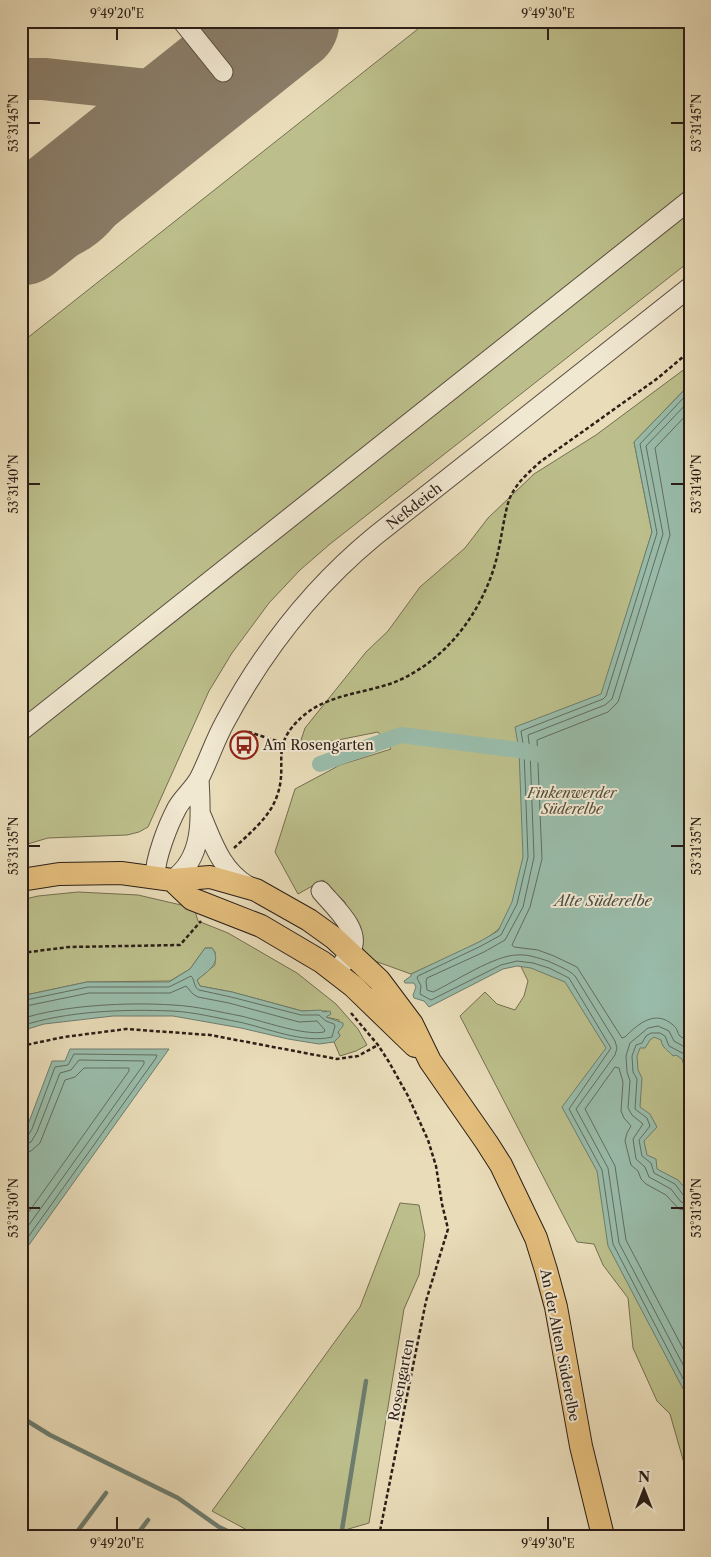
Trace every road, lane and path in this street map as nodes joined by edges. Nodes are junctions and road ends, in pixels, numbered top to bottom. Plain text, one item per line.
1 (182, 21) edge
2 (223, 72) dead end
3 (690, 200) edge
4 (690, 287) edge
5 (690, 351) edge
6 (21, 731) edge
7 (283, 743) junction
8 (244, 744) dead end
9 (199, 779) junction
10 (201, 815) junction
11 (220, 858) junction
12 (163, 878) junction
13 (21, 880) edge
14 (256, 890) junction
15 (321, 891) dead end
16 (204, 918) dead end
17 (350, 952) junction
18 (21, 953) edge
19 (336, 973) junction
20 (347, 1008) dead end
21 (21, 1046) edge
22 (378, 1046) junction
23 (430, 1061) junction
24 (379, 1536) edge
25 (603, 1536) edge

1 - 2 street
3 - 6 street
4 - 9 street, Neßdeich
5 - 7 path
7 - 8 path
7 - 11 path
9 - 10 street, Neßdeich
9 - 12 street, Neßdeich
10 - 11 street
10 - 12 street, Neßdeich
11 - 14 street
12 - 13 main road
12 - 14 main road, An der Alten Süderelbe
12 - 19 main road, An der Alten Süderelbe
14 - 17 main road, An der Alten Süderelbe
15 - 17 street
16 - 18 path
17 - 19 street
17 - 23 main road, An der Alten Süderelbe
19 - 23 main road, An der Alten Süderelbe
20 - 22 path
21 - 22 path
22 - 24 path, Rosengarten
23 - 25 main road, An der Alten Süderelbe

